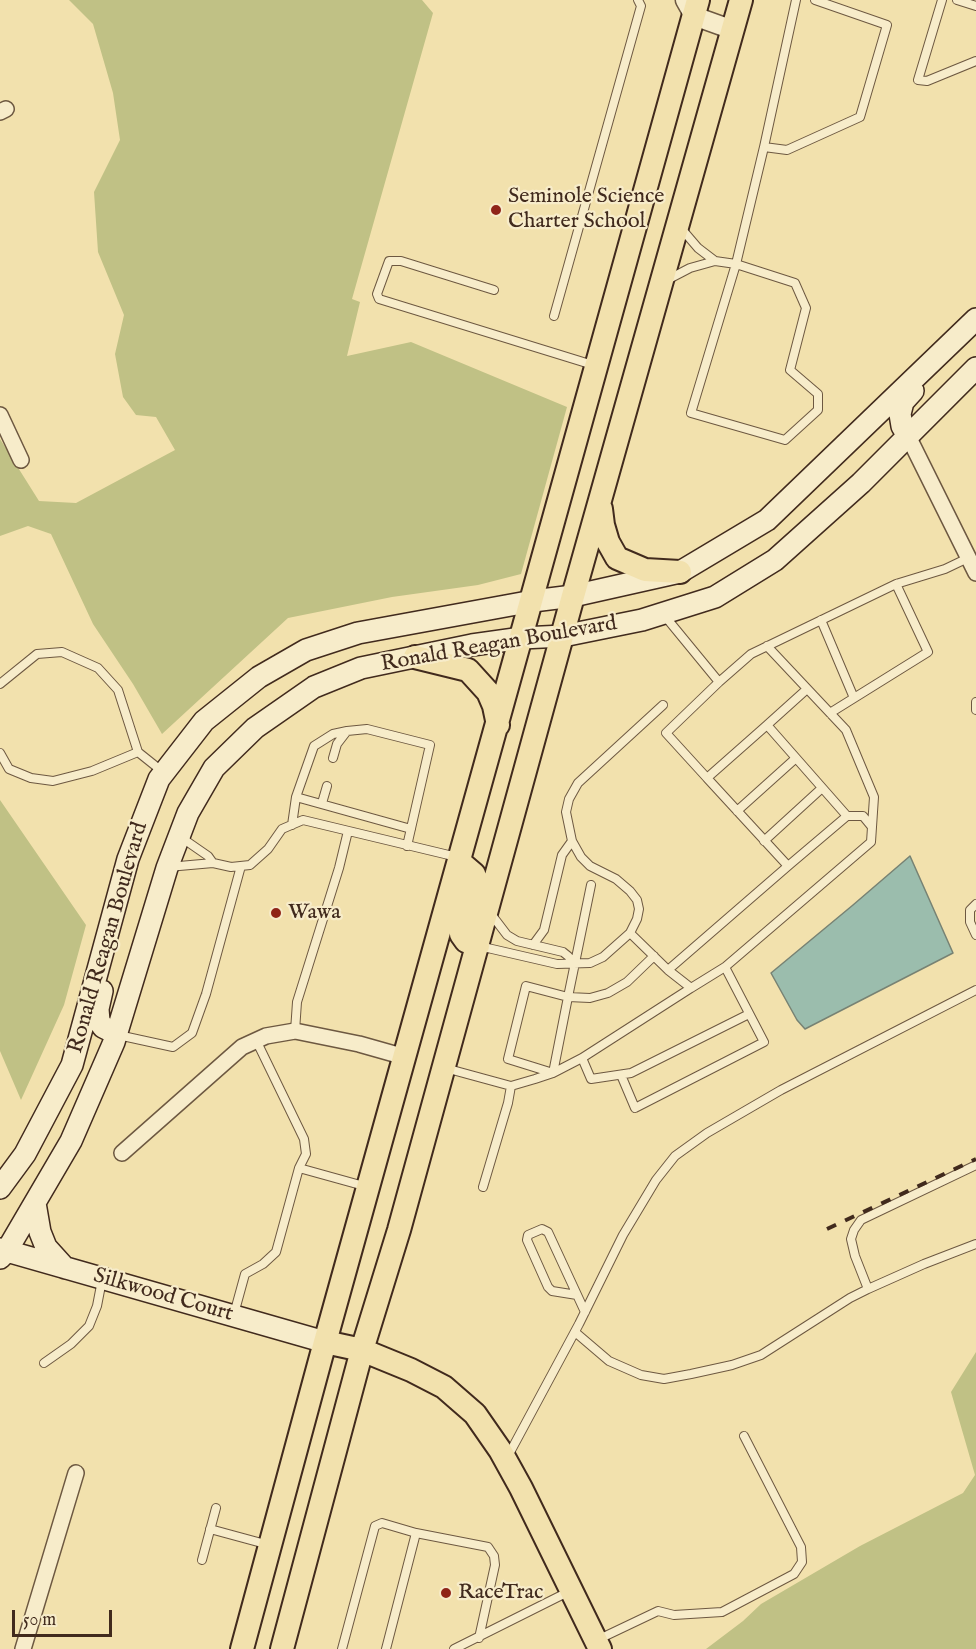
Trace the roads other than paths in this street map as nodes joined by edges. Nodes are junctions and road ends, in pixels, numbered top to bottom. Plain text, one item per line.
1 (638, 0) edge
2 (741, 0) edge
3 (796, 0) edge
4 (815, 0) edge
5 (942, 0) edge
6 (957, 0) edge
7 (692, 6) edge
8 (976, 6) edge
9 (733, 30) junction
10 (976, 61) edge
11 (764, 147) junction
12 (678, 225) junction
13 (715, 261) junction
14 (736, 264) junction
15 (662, 282) junction
16 (494, 290) dead end
17 (554, 316) dead end
18 (969, 326) edge
19 (597, 366) junction
20 (976, 368) edge
21 (0, 415) edge
22 (908, 436) junction
23 (21, 460) dead end
24 (600, 503) junction
25 (968, 558) junction
26 (680, 572) junction
27 (976, 573) edge
28 (896, 584) junction
29 (573, 596) junction
30 (533, 601) junction
31 (663, 613) junction
32 (821, 620) junction
33 (563, 636) junction
34 (522, 638) junction
35 (767, 646) junction
36 (415, 657) junction
37 (719, 682) junction
38 (0, 684) edge
39 (807, 689) junction
40 (854, 698) junction
41 (976, 702) edge
42 (663, 705) dead end
43 (976, 710) edge
44 (830, 713) junction
45 (767, 725) junction
46 (498, 726) junction
47 (347, 731) junction
48 (138, 752) junction
49 (0, 753) edge
50 (333, 758) dead end
51 (796, 758) junction
52 (164, 773) junction
53 (706, 778) junction
54 (327, 786) dead end
55 (822, 788) junction
56 (296, 797) junction
57 (322, 803) junction
58 (737, 811) junction
59 (847, 816) junction
60 (292, 825) junction
61 (872, 827) junction
62 (411, 829) junction
63 (348, 831) junction
64 (178, 835) junction
65 (764, 840) junction
66 (572, 841) junction
67 (407, 846) junction
68 (460, 860) junction
69 (213, 863) junction
70 (241, 866) junction
71 (788, 866) junction
72 (166, 868) junction
73 (591, 885) dead end
74 (976, 904) edge
75 (488, 910) junction
76 (113, 914) junction
77 (630, 933) junction
78 (976, 935) edge
79 (533, 945) junction
80 (478, 946) junction
81 (654, 956) junction
82 (574, 963) junction
83 (725, 966) junction
84 (669, 970) junction
85 (690, 988) junction
86 (976, 990) edge
87 (568, 997) junction
88 (749, 1014) junction
89 (295, 1031) junction
90 (117, 1034) junction
91 (256, 1040) junction
92 (405, 1058) junction
93 (582, 1058) junction
94 (444, 1068) junction
95 (554, 1073) junction
96 (621, 1075) junction
97 (511, 1086) junction
98 (122, 1153) dead end
99 (976, 1165) edge
100 (300, 1168) junction
101 (369, 1187) junction
102 (483, 1187) dead end
103 (0, 1188) edge
104 (35, 1203) junction
105 (976, 1244) edge
106 (2, 1253) edge
107 (65, 1268) junction
108 (103, 1279) junction
109 (868, 1289) junction
110 (577, 1295) junction
111 (585, 1312) junction
112 (234, 1316) junction
113 (575, 1332) junction
114 (325, 1342) junction
115 (362, 1350) junction
116 (44, 1363) dead end
117 (744, 1436) dead end
118 (506, 1460) junction
119 (76, 1473) dead end
120 (216, 1508) dead end
121 (210, 1529) junction
122 (416, 1533) junction
123 (270, 1545) junction
124 (202, 1560) dead end
125 (571, 1590) junction
126 (479, 1638) junction
127 (598, 1645) edge
128 (23, 1649) edge
129 (242, 1649) edge
130 (282, 1649) edge
131 (342, 1649) edge
132 (386, 1649) edge
133 (454, 1649) edge

1 - 17 lane
2 - 9 main road
3 - 11 lane
4 - 11 lane
5 - 10 lane
6 - 8 lane
7 - 9 street
7 - 19 main road
9 - 12 main road
11 - 14 lane
12 - 13 lane
12 - 15 main road
13 - 14 lane
13 - 15 lane
14 - 14 lane
15 - 24 main road
16 - 19 lane
18 - 22 main road
18 - 26 main road, Ronald Reagan Boulevard
19 - 30 main road
20 - 22 main road, Ronald Reagan Boulevard
21 - 23 street
22 - 25 street
22 - 31 main road, Ronald Reagan Boulevard
24 - 26 main road
24 - 29 main road
25 - 27 street
25 - 28 lane
26 - 29 main road, Ronald Reagan Boulevard
28 - 32 lane
28 - 40 lane
29 - 30 main road, Ronald Reagan Boulevard
29 - 33 main road
30 - 34 main road
30 - 52 main road, Ronald Reagan Boulevard
31 - 33 main road, Ronald Reagan Boulevard
31 - 37 lane
32 - 35 lane
32 - 40 lane
33 - 34 main road, Ronald Reagan Boulevard
33 - 75 main road
34 - 36 main road, Ronald Reagan Boulevard
34 - 46 main road
35 - 37 lane
35 - 39 lane
36 - 46 main road
36 - 64 main road, Ronald Reagan Boulevard
37 - 53 lane
38 - 48 lane
39 - 44 lane
39 - 45 lane
40 - 44 lane
41 - 43 lane
42 - 66 lane
44 - 61 lane
45 - 51 lane
45 - 53 lane
46 - 68 main road
47 - 50 lane
47 - 56 lane
47 - 62 lane
48 - 49 lane
48 - 52 lane
51 - 55 lane
51 - 58 lane
52 - 76 main road, Ronald Reagan Boulevard
53 - 58 lane
54 - 57 lane
55 - 59 lane
55 - 65 lane
56 - 57 lane
56 - 60 lane
57 - 62 lane
58 - 65 lane
59 - 61 lane
59 - 71 lane
60 - 63 lane
60 - 70 lane
61 - 83 lane
62 - 67 lane
63 - 67 lane
63 - 89 lane
64 - 69 lane
64 - 72 main road, Ronald Reagan Boulevard
65 - 71 lane
66 - 77 lane
66 - 79 lane
67 - 68 lane
68 - 80 main road
68 - 92 main road
69 - 70 lane
69 - 72 lane
70 - 90 lane
71 - 84 lane
72 - 90 main road, Ronald Reagan Boulevard
73 - 82 lane
74 - 78 lane
75 - 79 lane
75 - 80 main road
76 - 90 main road
76 - 103 main road, Ronald Reagan Boulevard
77 - 81 lane
77 - 82 lane
79 - 82 lane
80 - 82 lane
80 - 94 main road
81 - 84 lane
81 - 87 lane
82 - 87 lane
83 - 85 lane
83 - 88 lane
84 - 85 lane
85 - 93 lane
86 - 111 lane
87 - 95 lane
87 - 95 lane
88 - 96 lane
88 - 96 lane
89 - 91 street
89 - 92 street
90 - 104 main road, Ronald Reagan Boulevard
91 - 98 street
91 - 100 lane
92 - 101 main road
93 - 95 lane
93 - 96 lane
94 - 97 lane
94 - 115 main road
95 - 97 lane
97 - 102 lane
99 - 109 lane
100 - 101 lane
100 - 112 lane
101 - 114 main road
104 - 106 main road, Ronald Reagan Boulevard
104 - 107 main road
105 - 109 lane
106 - 107 main road, Silkwood Court
107 - 108 main road, Silkwood Court
108 - 112 main road, Silkwood Court
108 - 116 lane
109 - 113 lane
110 - 110 lane
110 - 111 lane
111 - 113 lane
112 - 114 main road, Silkwood Court
113 - 118 lane
114 - 115 main road
114 - 123 main road
115 - 118 main road
115 - 130 main road
117 - 127 lane
118 - 125 main road
119 - 128 street
120 - 121 lane
121 - 123 lane
121 - 124 lane
122 - 126 lane
122 - 131 lane
122 - 132 lane
123 - 129 main road
125 - 126 lane
125 - 127 main road
126 - 133 lane

